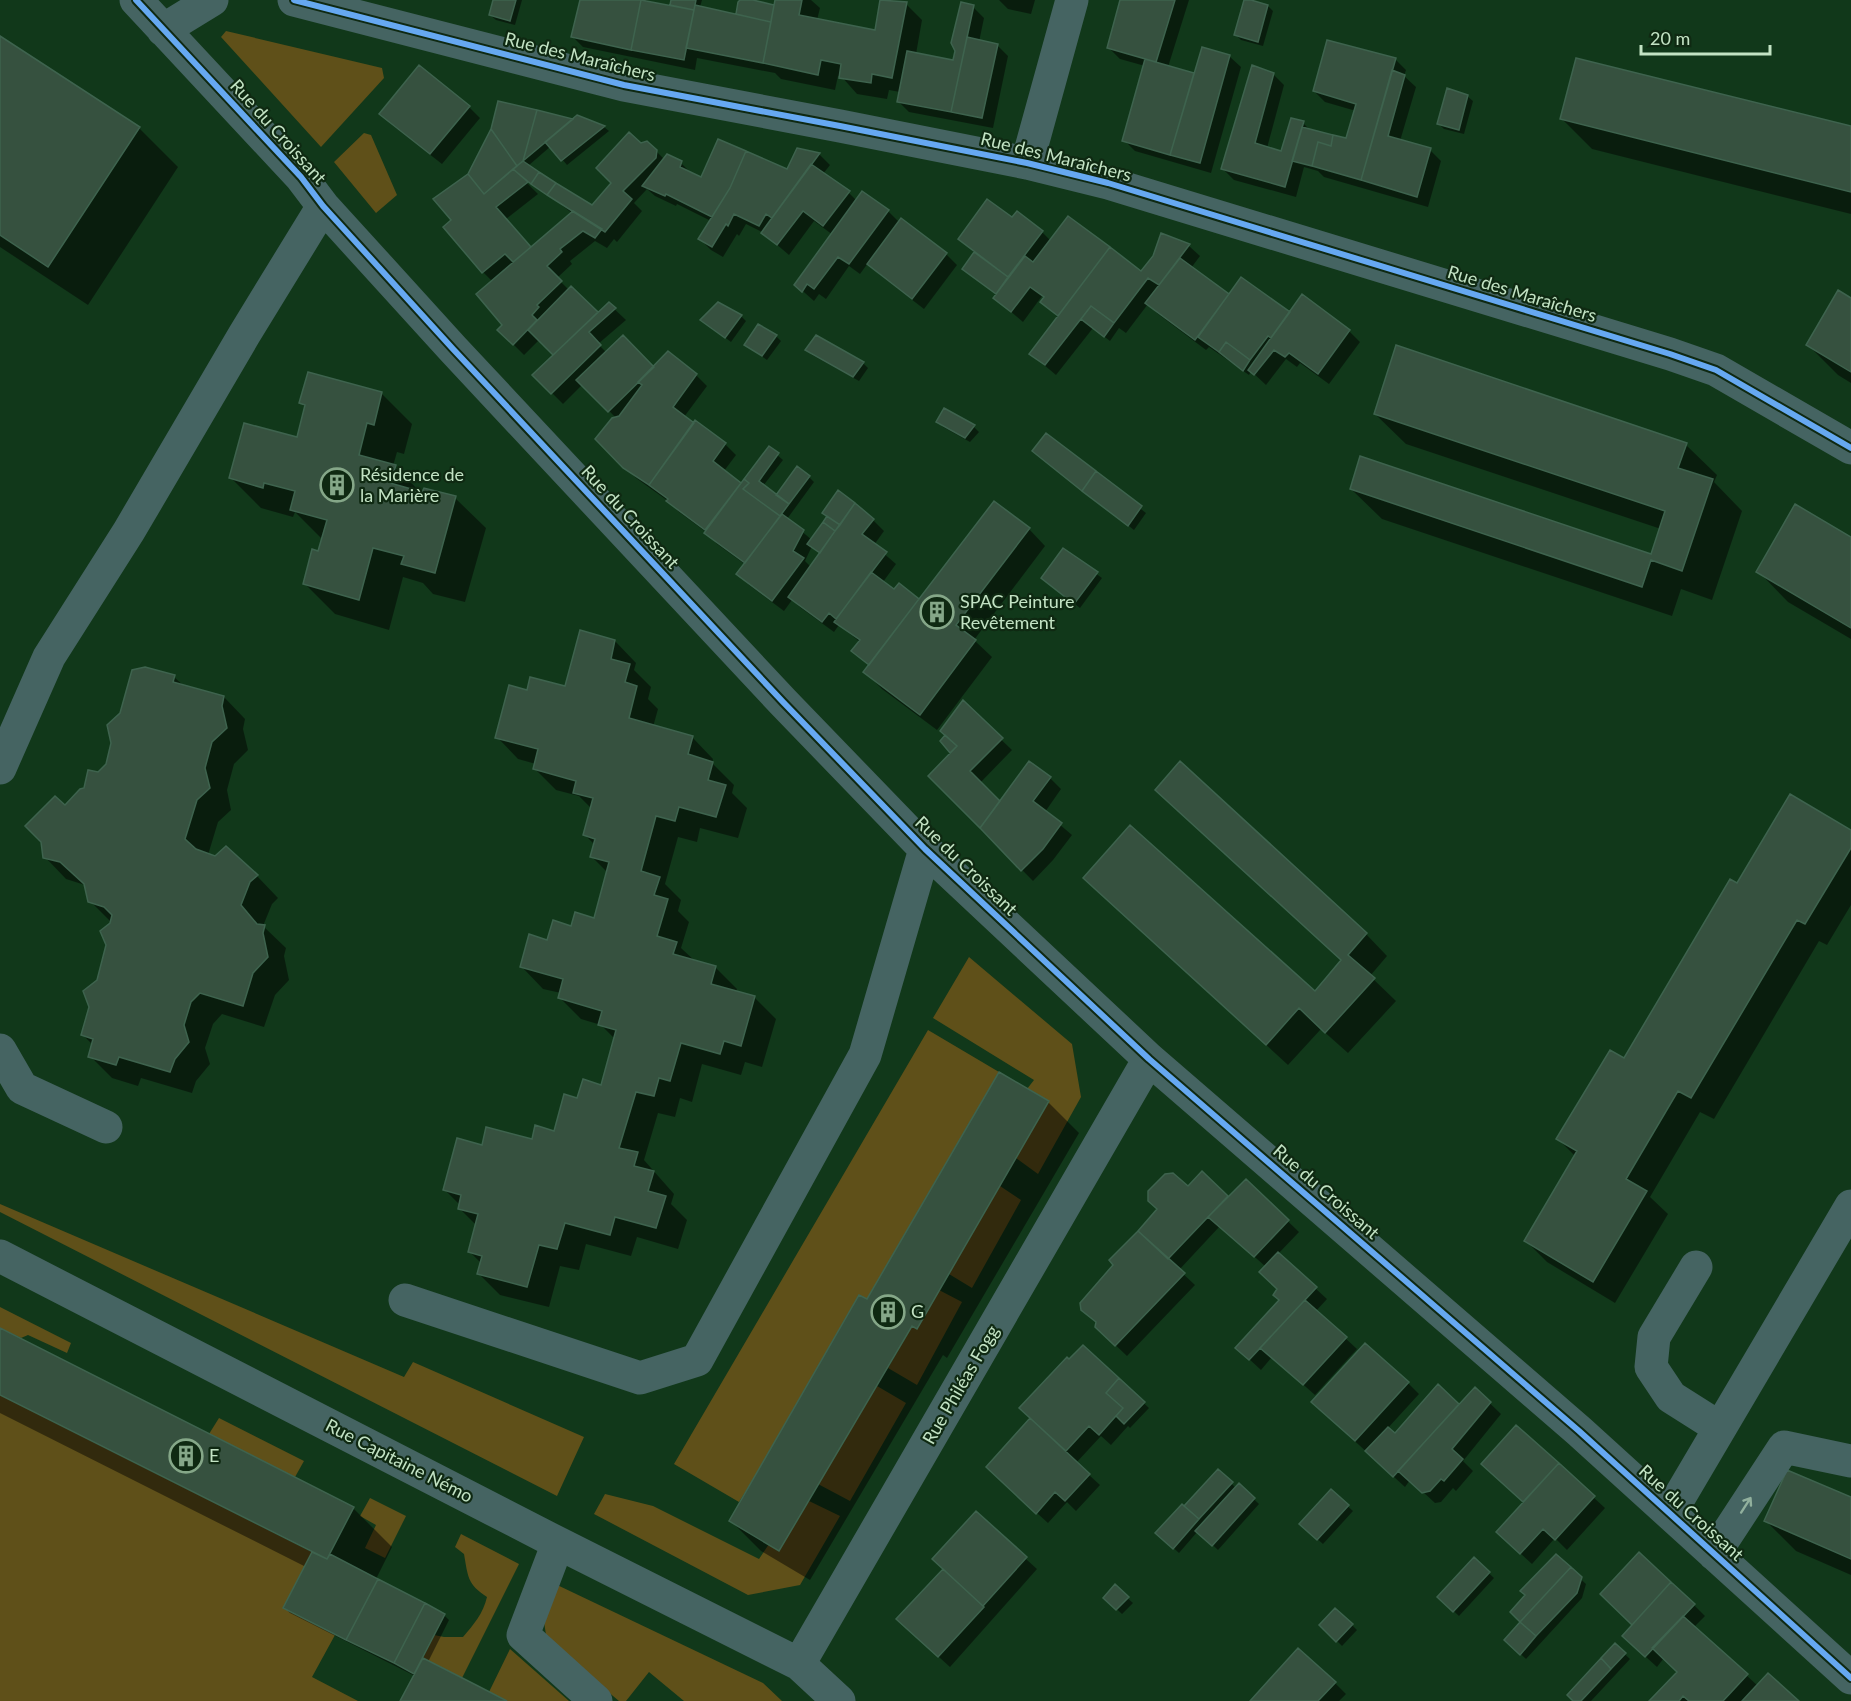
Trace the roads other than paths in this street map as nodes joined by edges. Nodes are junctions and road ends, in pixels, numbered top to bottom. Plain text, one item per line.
1 (136, 0) edge
2 (212, 0) edge
3 (294, 0) edge
4 (1072, 0) edge
5 (163, 30) junction
6 (1028, 163) junction
7 (323, 206) junction
8 (1851, 448) edge
9 (0, 768) edge
10 (925, 849) junction
11 (0, 1050) edge
12 (1149, 1059) junction
13 (106, 1127) dead end
14 (1851, 1206) edge
15 (0, 1256) edge
16 (1696, 1267) dead end
17 (405, 1300) dead end
18 (1720, 1428) junction
19 (1851, 1461) edge
20 (1670, 1513) junction
21 (558, 1543) junction
22 (1714, 1554) junction
23 (799, 1664) junction
24 (1851, 1678) edge
25 (596, 1701) edge
26 (839, 1701) edge

1 - 5 street, Rue du Croissant
2 - 5 street
3 - 6 street, Rue des Maraîchers
4 - 6 street
5 - 7 street, Rue du Croissant
6 - 8 street, Rue des Maraîchers
7 - 9 street
7 - 10 street, Rue du Croissant
10 - 12 street, Rue du Croissant
10 - 17 street
11 - 13 street
12 - 20 street, Rue du Croissant
12 - 23 street, Rue Philéas Fogg
14 - 18 street
15 - 21 street, Rue Capitaine Némo
16 - 18 street
18 - 20 street
22 -> 19 street
20 - 22 street, Rue du Croissant
21 - 23 street, Rue Capitaine Némo
21 - 25 street
22 - 24 street, Rue du Croissant
23 - 26 street

